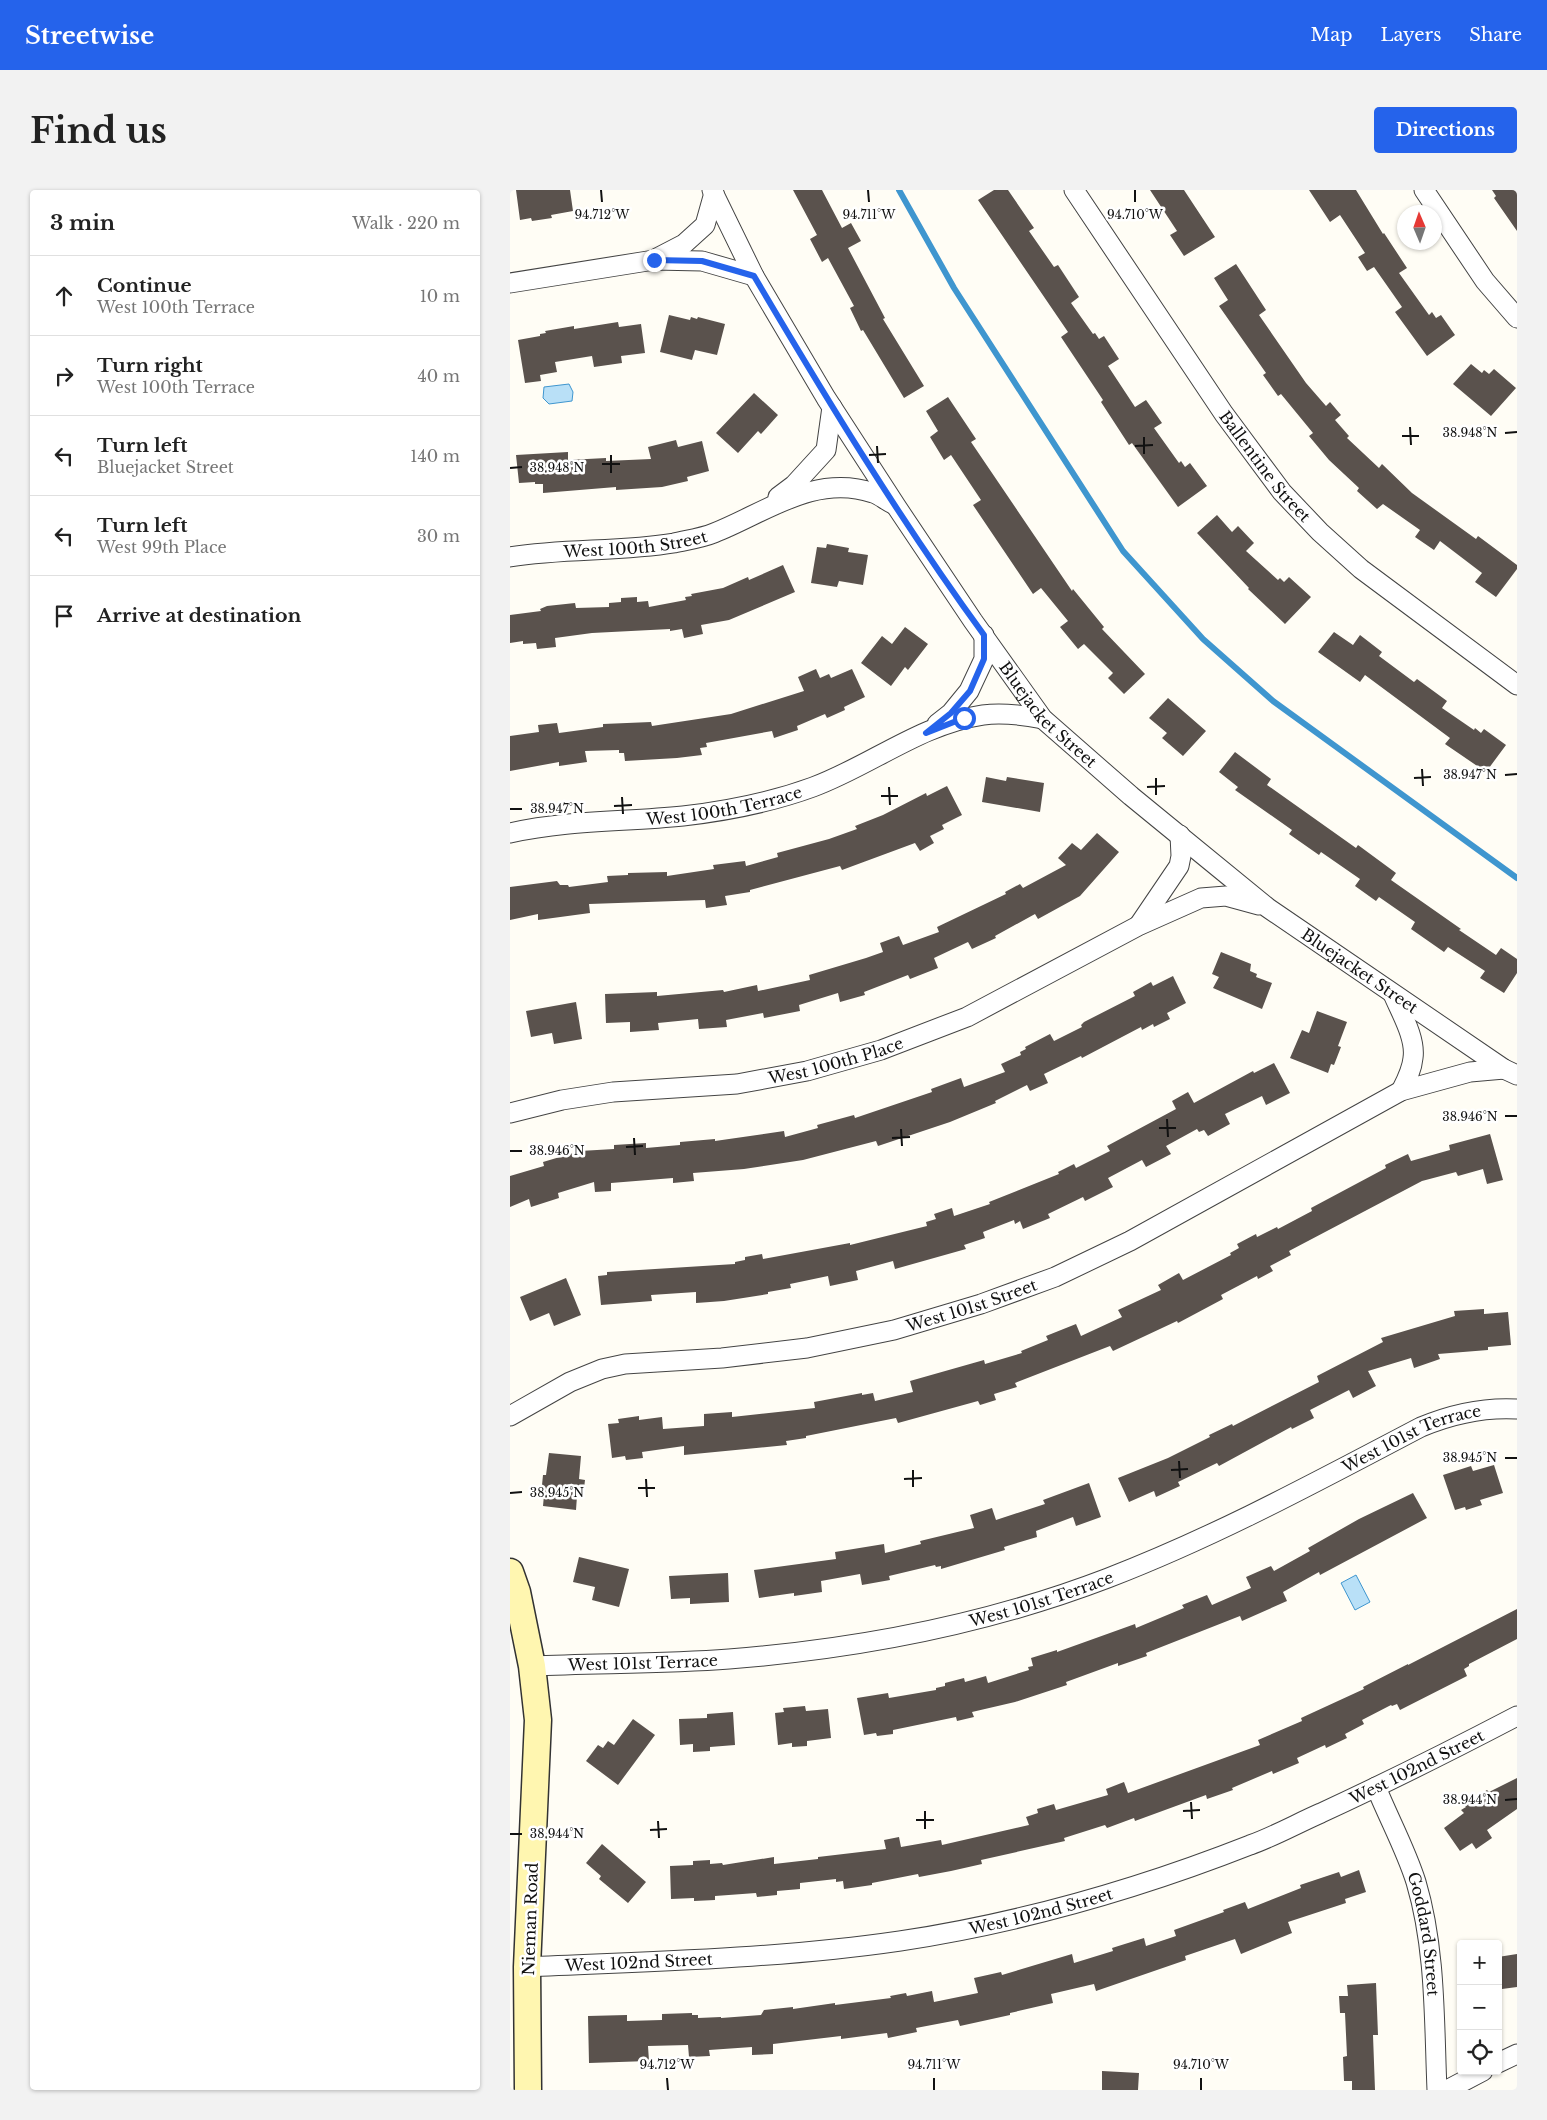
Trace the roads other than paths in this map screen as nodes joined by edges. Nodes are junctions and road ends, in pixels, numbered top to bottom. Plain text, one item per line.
1 (1074, 190) edge
2 (1424, 190) edge
3 (713, 192) edge
4 (654, 260) junction
5 (754, 276) junction
6 (510, 283) edge
7 (1517, 318) edge
8 (832, 408) junction
9 (896, 506) junction
10 (756, 512) junction
11 (510, 557) edge
12 (984, 635) junction
13 (1517, 685) edge
14 (1043, 719) junction
15 (926, 733) junction
16 (510, 833) edge
17 (1180, 836) junction
18 (1268, 908) junction
19 (1138, 926) junction
20 (1393, 994) junction
21 (1511, 1072) edge
22 (1400, 1091) junction
23 (510, 1113) edge
24 (1517, 1409) edge
25 (510, 1416) edge
26 (510, 1572) edge
27 (532, 1666) junction
28 (1517, 1716) edge
29 (1376, 1788) junction
30 (527, 1967) junction
31 (1517, 2054) edge
32 (1502, 2061) edge
33 (1475, 2075) edge
34 (528, 2090) edge
35 (1437, 2090) edge
36 (1447, 2090) edge

1 - 13 street, Ballentine Street
2 - 7 street
3 - 4 street
3 - 5 street, Bluejacket Street
4 - 5 street
4 - 6 street
5 - 8 street, Bluejacket Street
8 - 9 street, Bluejacket Street
8 - 10 street, West 100th Street
9 - 10 street, West 100th Street
9 - 12 street, Bluejacket Street
10 - 11 street, West 100th Street
12 - 14 street, Bluejacket Street
12 - 15 street, West 100th Terrace
14 - 15 street, West 100th Terrace
14 - 17 street, Bluejacket Street
15 - 16 street, West 100th Terrace
17 - 18 street, Bluejacket Street
17 - 19 street, West 100th Place
18 - 19 street, West 100th Place
18 - 20 street, Bluejacket Street
19 - 23 street, West 100th Place
20 - 21 street, Bluejacket Street
20 - 22 street
21 - 22 street, West 101st Street
22 - 25 street, West 101st Street
24 - 27 street, West 101st Terrace
26 - 27 street, Nieman Road
27 - 30 street, Nieman Road
28 - 29 street, West 102nd Street
29 - 30 street, West 102nd Street
29 - 35 street, Goddard Street
30 - 34 street, Nieman Road
31 - 32 street
33 - 36 street

